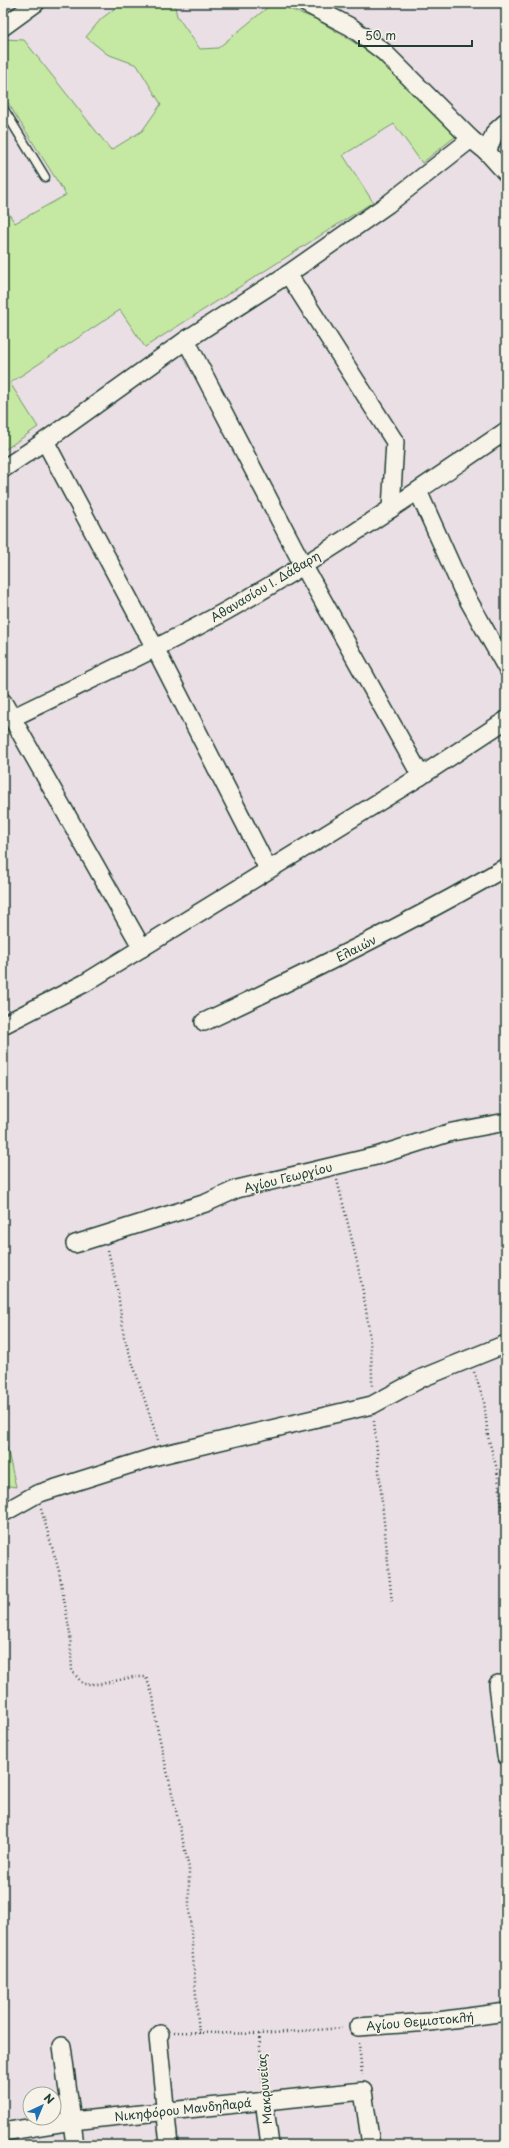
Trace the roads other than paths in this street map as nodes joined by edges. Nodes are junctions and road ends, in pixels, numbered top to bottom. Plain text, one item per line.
1 (36, 3) edge
2 (305, 3) edge
3 (3, 27) edge
4 (3, 108) edge
5 (506, 122) edge
6 (471, 139) junction
7 (487, 152) junction
8 (506, 173) edge
9 (45, 177) dead end
10 (288, 274) junction
11 (186, 340) junction
12 (506, 431) edge
13 (45, 441) junction
14 (3, 469) edge
15 (418, 491) junction
16 (390, 509) junction
17 (303, 565) junction
18 (155, 648) junction
19 (506, 668) edge
20 (3, 702) edge
21 (12, 718) junction
22 (506, 720) edge
23 (421, 776) junction
24 (506, 867) edge
25 (268, 869) junction
26 (142, 948) junction
27 (204, 1022) dead end
28 (4, 1023) edge
29 (506, 1122) edge
30 (74, 1244) dead end
31 (506, 1344) edge
32 (3, 1513) edge
33 (498, 1684) dead end
34 (506, 1756) edge
35 (506, 2012) edge
36 (358, 2027) road end
37 (160, 2034) road end
38 (62, 2046) dead end
39 (264, 2100) junction
40 (165, 2112) junction
41 (72, 2120) junction
42 (3, 2132) edge
43 (75, 2145) edge
44 (169, 2145) edge
45 (270, 2145) edge
46 (371, 2145) edge

1 - 3 street
2 - 6 street
4 - 9 lane
5 - 7 street
6 - 7 street
6 - 10 street
7 - 8 street
10 - 11 street
10 - 16 street
11 - 13 street
11 - 17 street
12 - 15 street, Αθανασίου Ι. Δάβαρη
13 - 14 street
13 - 18 street
15 - 16 street, Αθανασίου Ι. Δάβαρη
15 - 19 street
16 - 17 street, Αθανασίου Ι. Δάβαρη
17 - 18 street, Αθανασίου Ι. Δάβαρη
17 - 23 street
18 - 21 street, Αθανασίου Ι. Δάβαρη
18 - 25 street
20 - 21 street
21 - 26 street
22 - 23 street
23 - 25 street
24 - 27 street, Ελαιών
25 - 26 street
26 - 28 street
29 - 30 street, Αγίου Γεωργίου
31 - 32 street
33 - 34 street
35 - 36 street, Αγίου Θεμιστοκλή
37 - 40 street
38 - 41 street
39 - 40 street, Νικηφόρου Μανδηλαρά
39 - 45 street, Μακρυνείας
39 - 46 street, Νικηφόρου Μανδηλαρά
40 - 41 street, Νικηφόρου Μανδηλαρά
40 - 44 street
41 - 42 street, Νικηφόρου Μανδηλαρά
41 - 43 street

